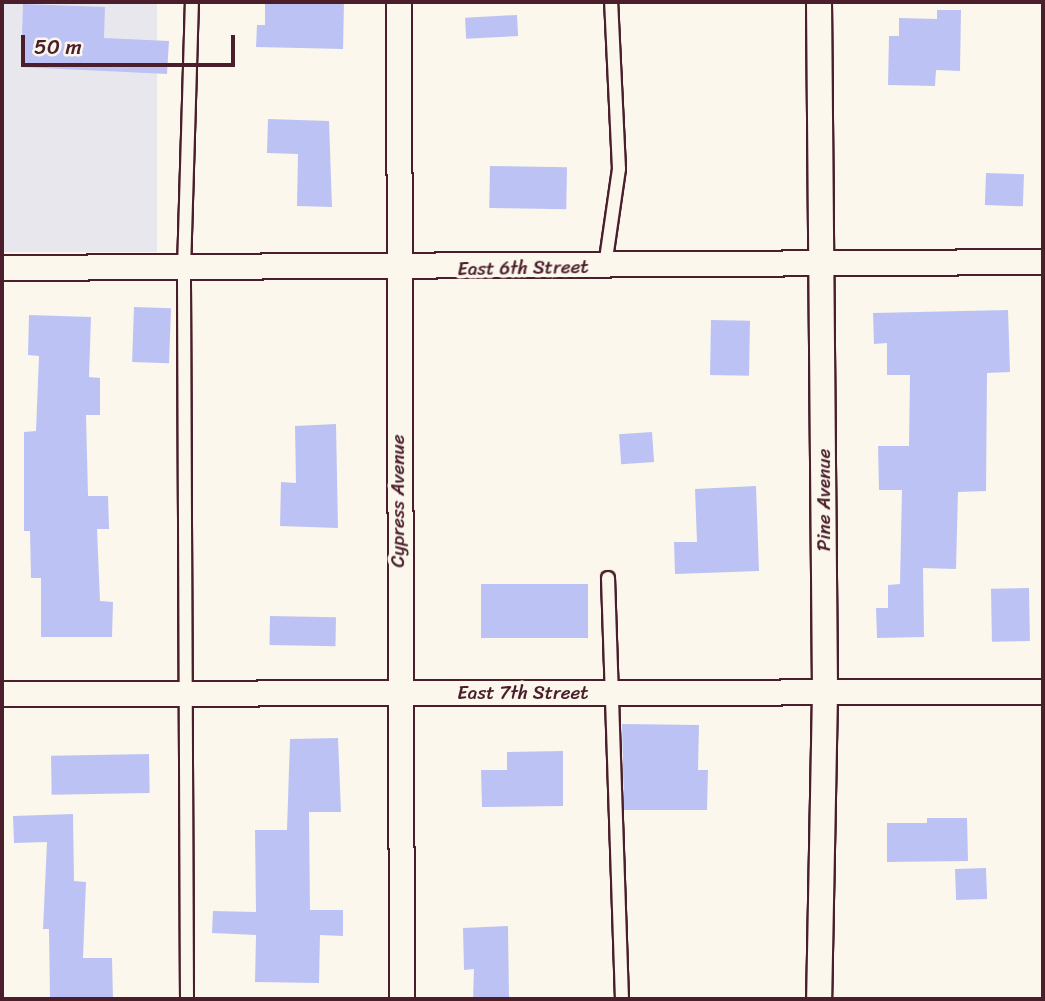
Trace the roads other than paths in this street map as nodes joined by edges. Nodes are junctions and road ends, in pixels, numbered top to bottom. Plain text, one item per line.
1 (192, 2) edge
2 (399, 2) edge
3 (611, 2) edge
4 (819, 2) edge
5 (1043, 262) edge
6 (823, 264) junction
7 (605, 267) junction
8 (2, 268) edge
9 (184, 269) junction
10 (398, 269) junction
11 (608, 578) dead end
12 (1043, 692) edge
13 (189, 693) junction
14 (398, 693) junction
15 (612, 693) junction
16 (825, 693) junction
17 (2, 694) edge
18 (187, 999) edge
19 (402, 999) edge
20 (622, 999) edge
21 (819, 999) edge

1 - 9 lane
2 - 10 street, Cypress Avenue
3 - 7 lane
4 - 6 street, Pine Avenue
5 - 6 street, East 6th Street
6 - 7 street, East 6th Street
6 - 16 street, Pine Avenue
7 - 10 street, East 6th Street
8 - 9 street, East 6th Street
9 - 10 street, East 6th Street
9 - 13 lane
10 - 14 street, Cypress Avenue
11 - 15 lane
12 - 16 street, East 7th Street
13 - 14 street, East 7th Street
13 - 17 street, East 7th Street
13 - 18 lane
14 - 15 street, East 7th Street
14 - 19 street, Cypress Avenue
15 - 16 street, East 7th Street
15 - 20 lane
16 - 21 street, Pine Avenue

